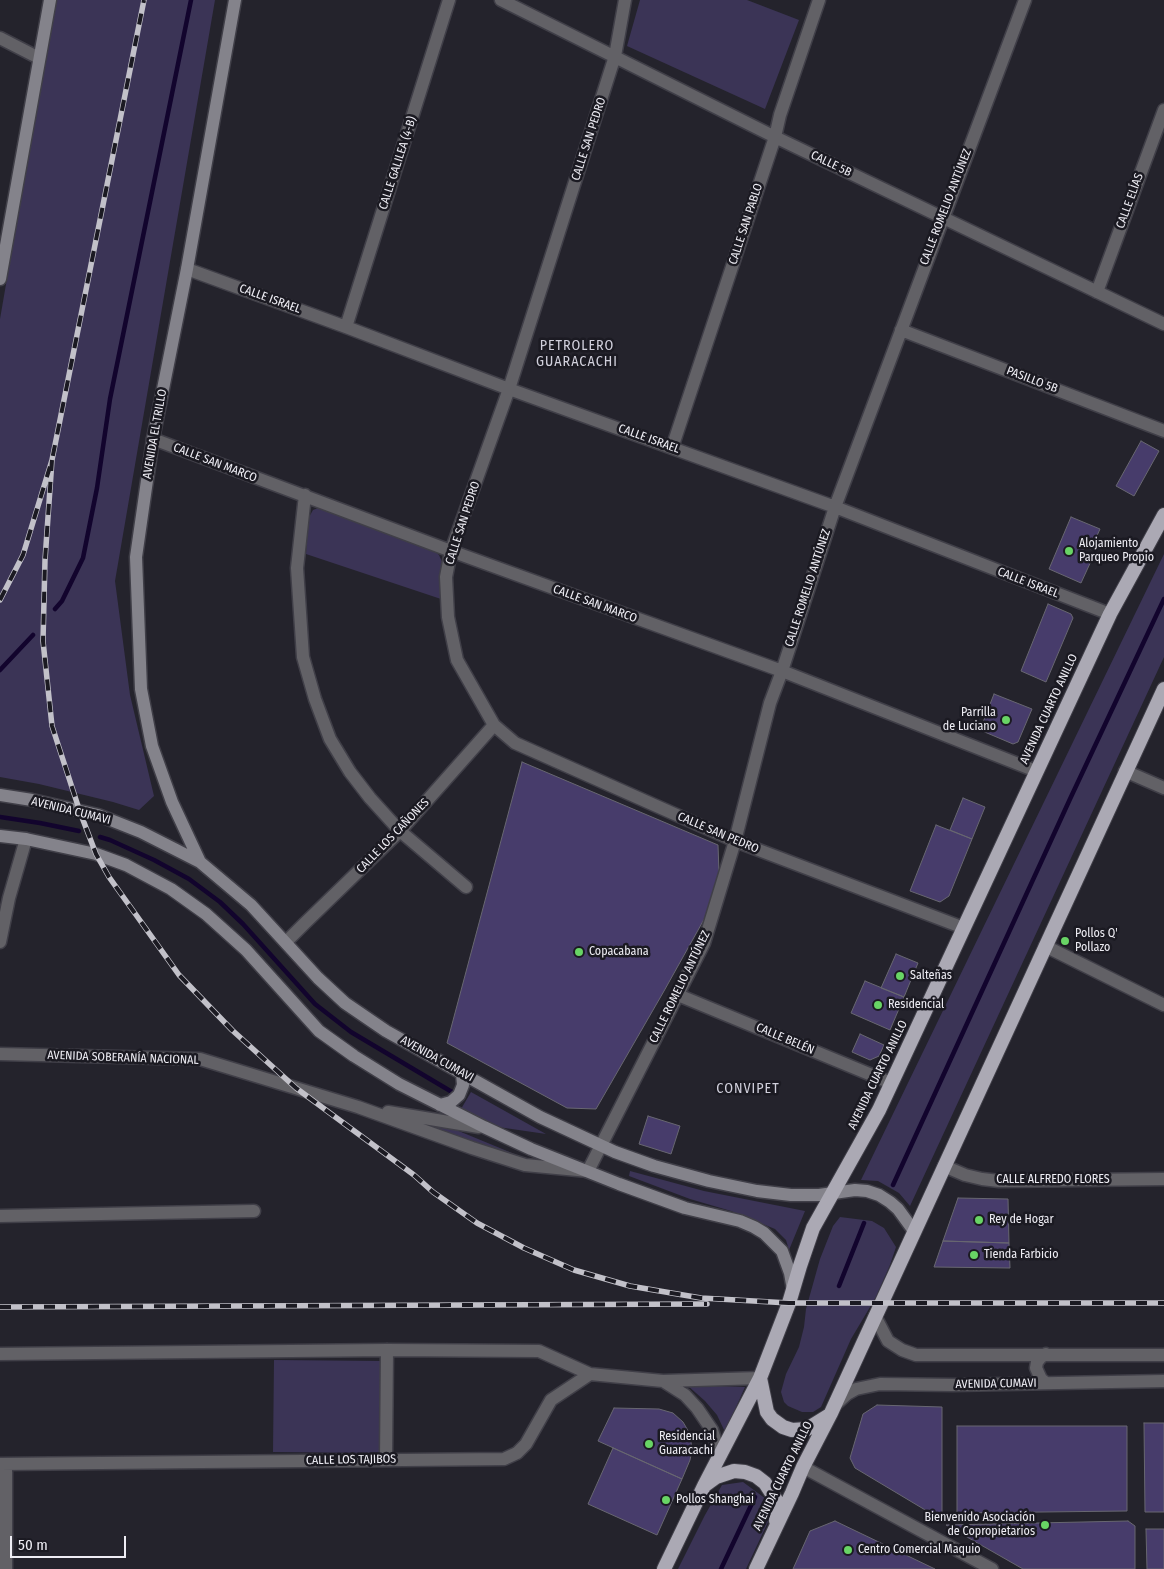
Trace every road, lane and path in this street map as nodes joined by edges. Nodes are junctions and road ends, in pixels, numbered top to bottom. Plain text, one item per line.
1 (50, 0) edge
2 (235, 0) edge
3 (449, 0) edge
4 (501, 0) edge
5 (626, 0) edge
6 (819, 0) edge
7 (1025, 0) edge
8 (0, 38) edge
9 (615, 56) junction
10 (39, 58) junction
11 (1164, 110) edge
12 (775, 137) junction
13 (942, 218) junction
14 (187, 270) junction
15 (0, 279) edge
16 (1097, 292) junction
17 (1164, 324) edge
18 (346, 327) junction
19 (901, 330) junction
20 (509, 389) junction
21 (1164, 431) edge
22 (153, 439) junction
23 (672, 448) junction
24 (305, 495) junction
25 (835, 507) junction
26 (1164, 515) edge
27 (451, 551) junction
28 (1110, 614) junction
29 (782, 672) junction
30 (1164, 688) edge
31 (494, 725) junction
32 (1125, 771) junction
33 (1036, 772) junction
34 (1164, 788) edge
35 (0, 795) edge
36 (400, 831) junction
37 (0, 836) edge
38 (26, 839) junction
39 (736, 841) junction
40 (200, 862) junction
41 (466, 887) dead end
42 (964, 928) junction
43 (0, 942) edge
44 (286, 942) junction
45 (1045, 946) junction
46 (678, 995) junction
47 (1164, 1005) edge
48 (0, 1054) edge
49 (462, 1074) junction
50 (891, 1084) junction
51 (440, 1105) junction
52 (358, 1107) junction
53 (484, 1127) junction
54 (600, 1145) junction
55 (944, 1166) junction
56 (588, 1171) junction
57 (1164, 1180) edge
58 (832, 1193) junction
59 (254, 1211) dead end
60 (0, 1216) edge
61 (914, 1231) junction
62 (793, 1290) junction
63 (875, 1316) junction
64 (388, 1350) junction
65 (0, 1354) edge
66 (1046, 1354) junction
67 (1164, 1355) edge
68 (590, 1374) junction
69 (760, 1378) junction
70 (663, 1381) junction
71 (1164, 1381) edge
72 (1046, 1383) junction
73 (833, 1409) junction
74 (720, 1456) junction
75 (386, 1460) junction
76 (3, 1464) edge
77 (803, 1467) junction
78 (704, 1486) junction
79 (775, 1527) junction
80 (951, 1546) junction
81 (6, 1569) edge
82 (664, 1569) edge
83 (756, 1569) edge
84 (973, 1569) edge
85 (992, 1569) edge

1 - 10 main road
2 - 14 main road, AVENIDA EL TRILLO
3 - 18 street, CALLE GALILEA (4-B)
4 - 9 street, CALLE 5B
5 - 9 street, CALLE SAN PEDRO
6 - 12 street, CALLE SAN PABLO
7 - 13 street, CALLE ROMELIO ANTÚNEZ
8 - 10 street
9 - 12 street, CALLE 5B
9 - 20 street, CALLE SAN PEDRO
10 - 15 main road
11 - 16 street, CALLE ELÍAS
12 - 13 street, CALLE 5B
12 - 23 street, CALLE SAN PABLO
13 - 16 street, CALLE 5B
13 - 19 street, CALLE ROMELIO ANTÚNEZ
14 - 18 street, CALLE ISRAEL
14 - 22 main road, AVENIDA EL TRILLO
16 - 17 street, CALLE 5B
18 - 20 street, CALLE ISRAEL
19 - 21 street, PASILLO 5B
19 - 25 street, CALLE ROMELIO ANTÚNEZ
20 - 23 street, CALLE ISRAEL
20 - 27 street, CALLE SAN PEDRO
22 - 24 street, CALLE SAN MARCO
22 - 40 main road, AVENIDA EL TRILLO
23 - 25 street, CALLE ISRAEL
24 - 27 street, CALLE SAN MARCO
24 - 36 street
25 - 28 street, CALLE ISRAEL
25 - 29 street, CALLE ROMELIO ANTÚNEZ
26 - 28 highway, AVENIDA CUARTO ANILLO
27 - 29 street, CALLE SAN MARCO
27 - 31 street, CALLE SAN PEDRO
28 - 33 highway, AVENIDA CUARTO ANILLO
29 - 33 street, CALLE SAN MARCO
29 - 39 street, CALLE ROMELIO ANTÚNEZ
30 - 32 highway, AVENIDA CUARTO ANILLO
31 - 36 street, CALLE LOS CAÑONES
31 - 39 street, CALLE SAN PEDRO
32 - 34 street
32 - 45 highway, AVENIDA CUARTO ANILLO
33 - 42 highway, AVENIDA CUARTO ANILLO
35 - 40 main road, AVENIDA CUMAVI
36 - 41 street
36 - 44 street, CALLE LOS CAÑONES
37 - 38 main road
38 - 43 street
38 - 51 main road
39 - 42 street, CALLE SAN PEDRO
39 - 46 street, CALLE ROMELIO ANTÚNEZ
40 - 44 main road, AVENIDA CUMAVI
42 - 50 highway, AVENIDA CUARTO ANILLO
44 - 49 main road, AVENIDA CUMAVI
45 - 47 street
45 - 55 highway, AVENIDA CUARTO ANILLO
46 - 50 street, CALLE BELÉN
46 - 54 street, CALLE ROMELIO ANTÚNEZ
48 - 52 street, AVENIDA SOBERANÍA NACIONAL
49 - 51 main road
49 - 54 main road, AVENIDA CUMAVI
50 - 58 highway, AVENIDA CUARTO ANILLO
51 - 53 main road
52 - 53 street, AVENIDA SOBERANÍA NACIONAL
52 - 56 street, AVENIDA SOBERANÍA NACIONAL
53 - 56 main road
54 - 56 street, CALLE ROMELIO ANTÚNEZ
54 - 58 main road, AVENIDA CUMAVI
55 - 57 street, CALLE ALFREDO FLORES
55 - 61 highway, AVENIDA CUARTO ANILLO
56 - 62 main road
58 - 61 main road, AVENIDA CUMAVI
58 - 62 highway, AVENIDA CUARTO ANILLO
59 - 60 street
61 - 63 highway, AVENIDA CUARTO ANILLO
62 - 69 highway, AVENIDA CUARTO ANILLO
63 - 66 street
63 - 73 highway, AVENIDA CUARTO ANILLO
64 - 65 street
64 - 68 street
64 - 75 street
66 - 67 street
66 - 72 street
68 - 70 street
68 - 75 street, CALLE LOS TAJIBOS
69 - 70 street
69 - 73 highway
69 - 74 highway, AVENIDA CUARTO ANILLO
70 - 74 street
71 - 72 street, AVENIDA CUMAVI
72 - 73 street, AVENIDA CUMAVI
73 - 77 highway, AVENIDA CUARTO ANILLO
74 - 78 highway, AVENIDA CUARTO ANILLO
75 - 76 street, CALLE LOS TAJIBOS
76 - 81 street
77 - 79 highway, AVENIDA CUARTO ANILLO
77 - 80 street
78 - 79 highway
78 - 82 highway, AVENIDA CUARTO ANILLO
79 - 83 highway, AVENIDA CUARTO ANILLO
80 - 84 street
80 - 85 street

